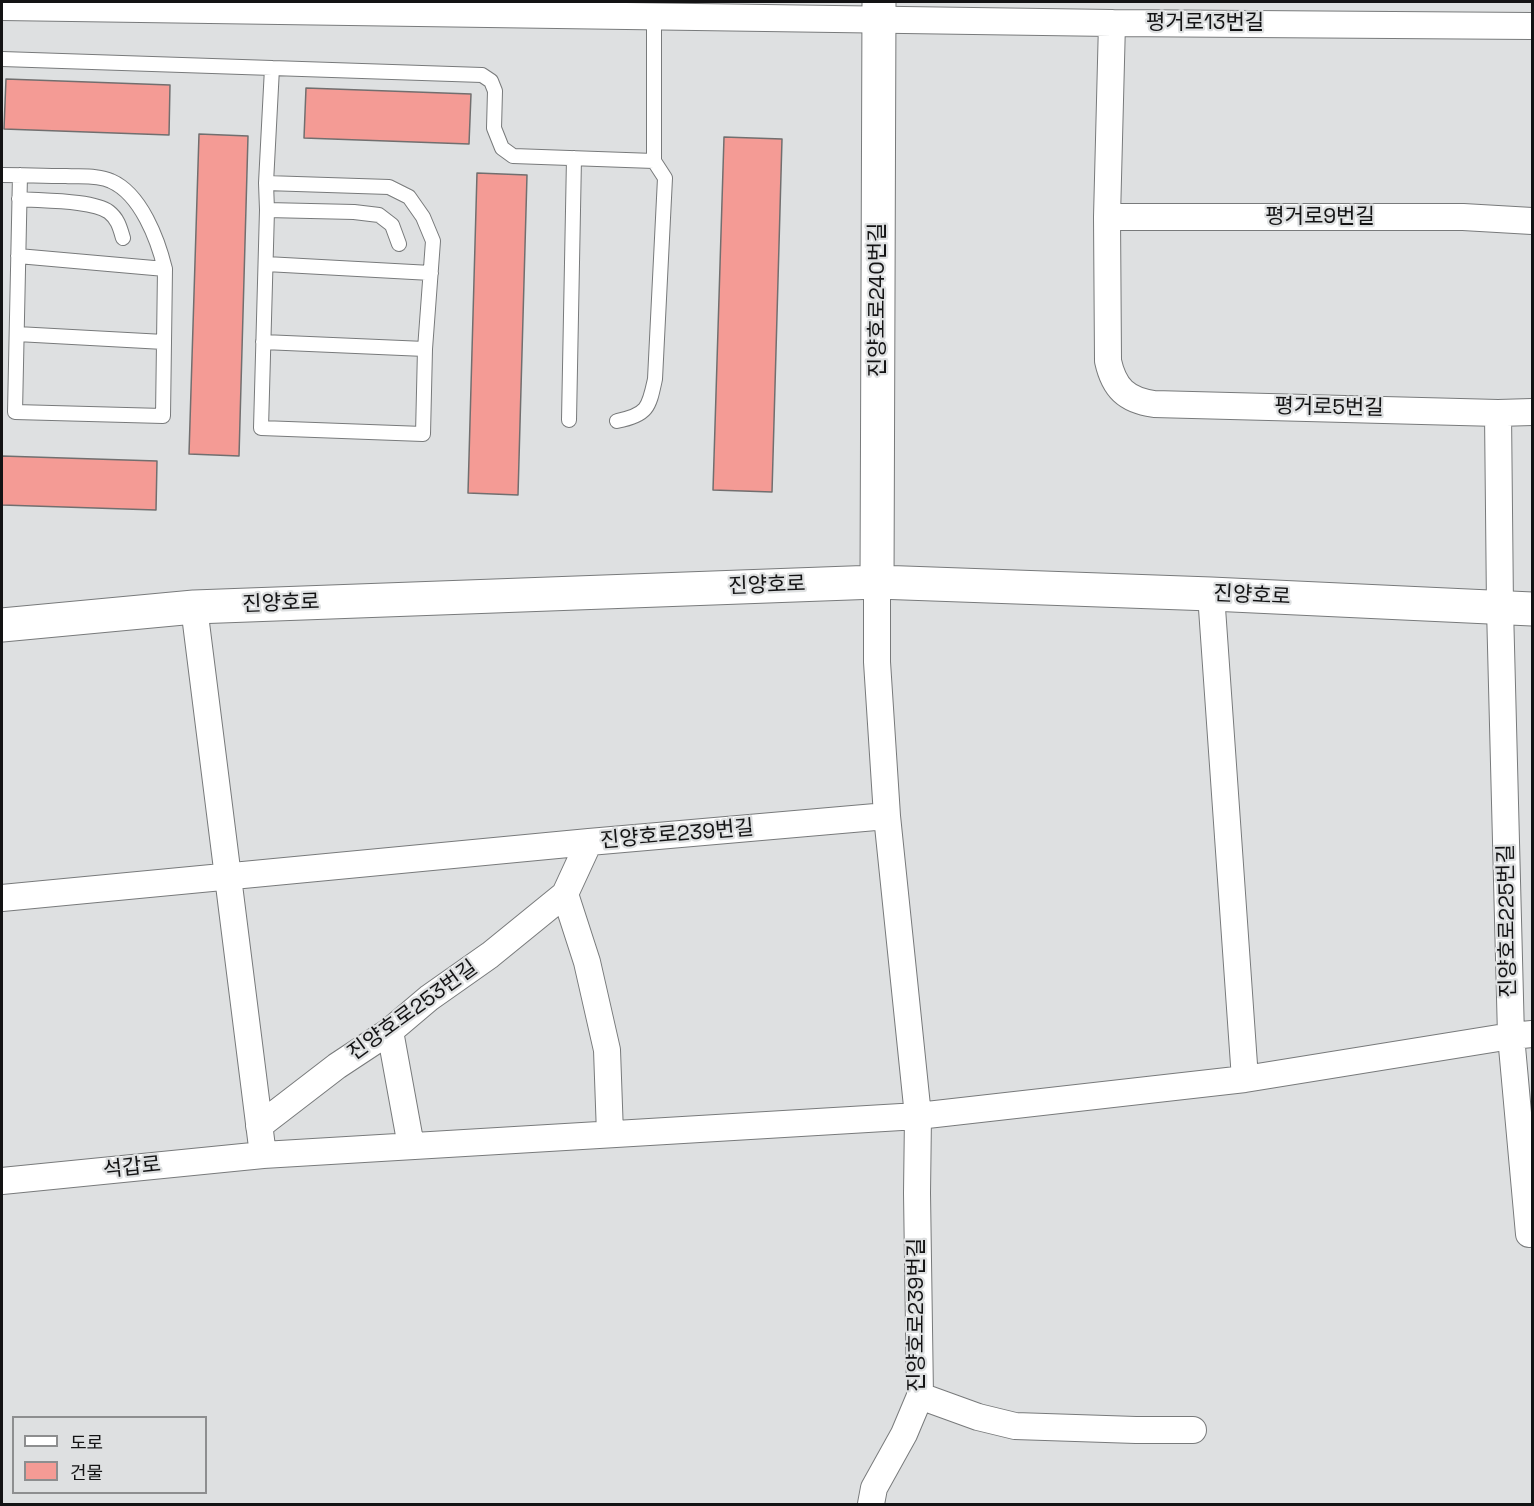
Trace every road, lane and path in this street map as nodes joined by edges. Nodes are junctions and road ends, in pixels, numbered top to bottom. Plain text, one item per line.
1 (2, 7) edge
2 (879, 10) edge
3 (654, 16) junction
4 (1112, 23) junction
5 (1533, 26) edge
6 (2, 59) edge
7 (272, 68) junction
8 (574, 158) junction
9 (654, 161) junction
10 (2, 175) edge
11 (20, 175) junction
12 (266, 183) junction
13 (19, 199) junction
14 (267, 210) junction
15 (1107, 217) junction
16 (1533, 221) edge
17 (123, 237) dead end
18 (399, 244) dead end
19 (18, 256) junction
20 (266, 264) junction
21 (165, 269) junction
22 (431, 273) junction
23 (16, 334) junction
24 (164, 342) junction
25 (263, 342) junction
26 (425, 349) junction
27 (1533, 412) edge
28 (1498, 413) junction
29 (569, 420) dead end
30 (617, 421) dead end
31 (877, 582) junction
32 (1211, 594) junction
33 (194, 607) junction
34 (1500, 608) junction
35 (1533, 609) edge
36 (2, 625) edge
37 (887, 816) junction
38 (589, 842) junction
39 (228, 876) junction
40 (565, 894) junction
41 (2, 898) edge
42 (390, 1031) junction
43 (1522, 1035) edge
44 (1245, 1079) junction
45 (918, 1116) junction
46 (259, 1125) junction
47 (610, 1134) junction
48 (411, 1146) junction
49 (263, 1155) junction
50 (2, 1181) edge
51 (1529, 1234) dead end
52 (920, 1396) junction
53 (1193, 1430) dead end
54 (871, 1504) edge

1 - 3 street, 평거로13번길
2 - 3 street, 평거로13번길
2 - 4 street, 평거로13번길
2 - 31 street, 진양호로240번길
3 - 9 lane
4 - 5 street, 평거로13번길
4 - 15 street
6 - 7 lane
7 - 8 lane
7 - 12 lane
8 - 9 lane
8 - 29 lane
9 - 30 lane
10 - 11 lane
11 - 13 lane
11 - 21 lane
12 - 14 lane
12 - 22 lane
13 - 17 lane
13 - 19 lane
14 - 18 lane
14 - 20 lane
15 - 16 street, 평거로9번길
15 - 28 street, 평거로5번길
19 - 21 lane
19 - 23 lane
20 - 22 lane
20 - 25 lane
21 - 24 lane
22 - 26 lane
23 - 24 lane
23 - 24 lane
25 - 26 lane
25 - 26 lane
27 - 28 street, 평거로5번길
28 - 34 street, 진양호로225번길
31 - 32 street, 진양호로
31 - 33 street, 진양호로
31 - 37 street, 진양호로239번길
32 - 34 street, 진양호로
32 - 44 street
33 - 36 street, 진양호로
33 - 39 street
34 - 35 street, 진양호로
34 - 43 street, 진양호로225번길
37 - 38 street, 진양호로239번길
37 - 45 street, 진양호로239번길
38 - 39 street
38 - 40 street, 진양호로239번길
39 - 41 street
39 - 46 street
40 - 42 street, 진양호로253번길
40 - 47 street
42 - 46 street, 진양호로253번길
42 - 48 street
43 - 44 street
43 - 51 street, 진양호로225번길
44 - 45 street
45 - 47 street
45 - 52 street, 진양호로239번길
46 - 49 street
47 - 48 street
48 - 49 street
49 - 50 street, 석갑로
52 - 53 street
52 - 54 street, 진양호로239번길

